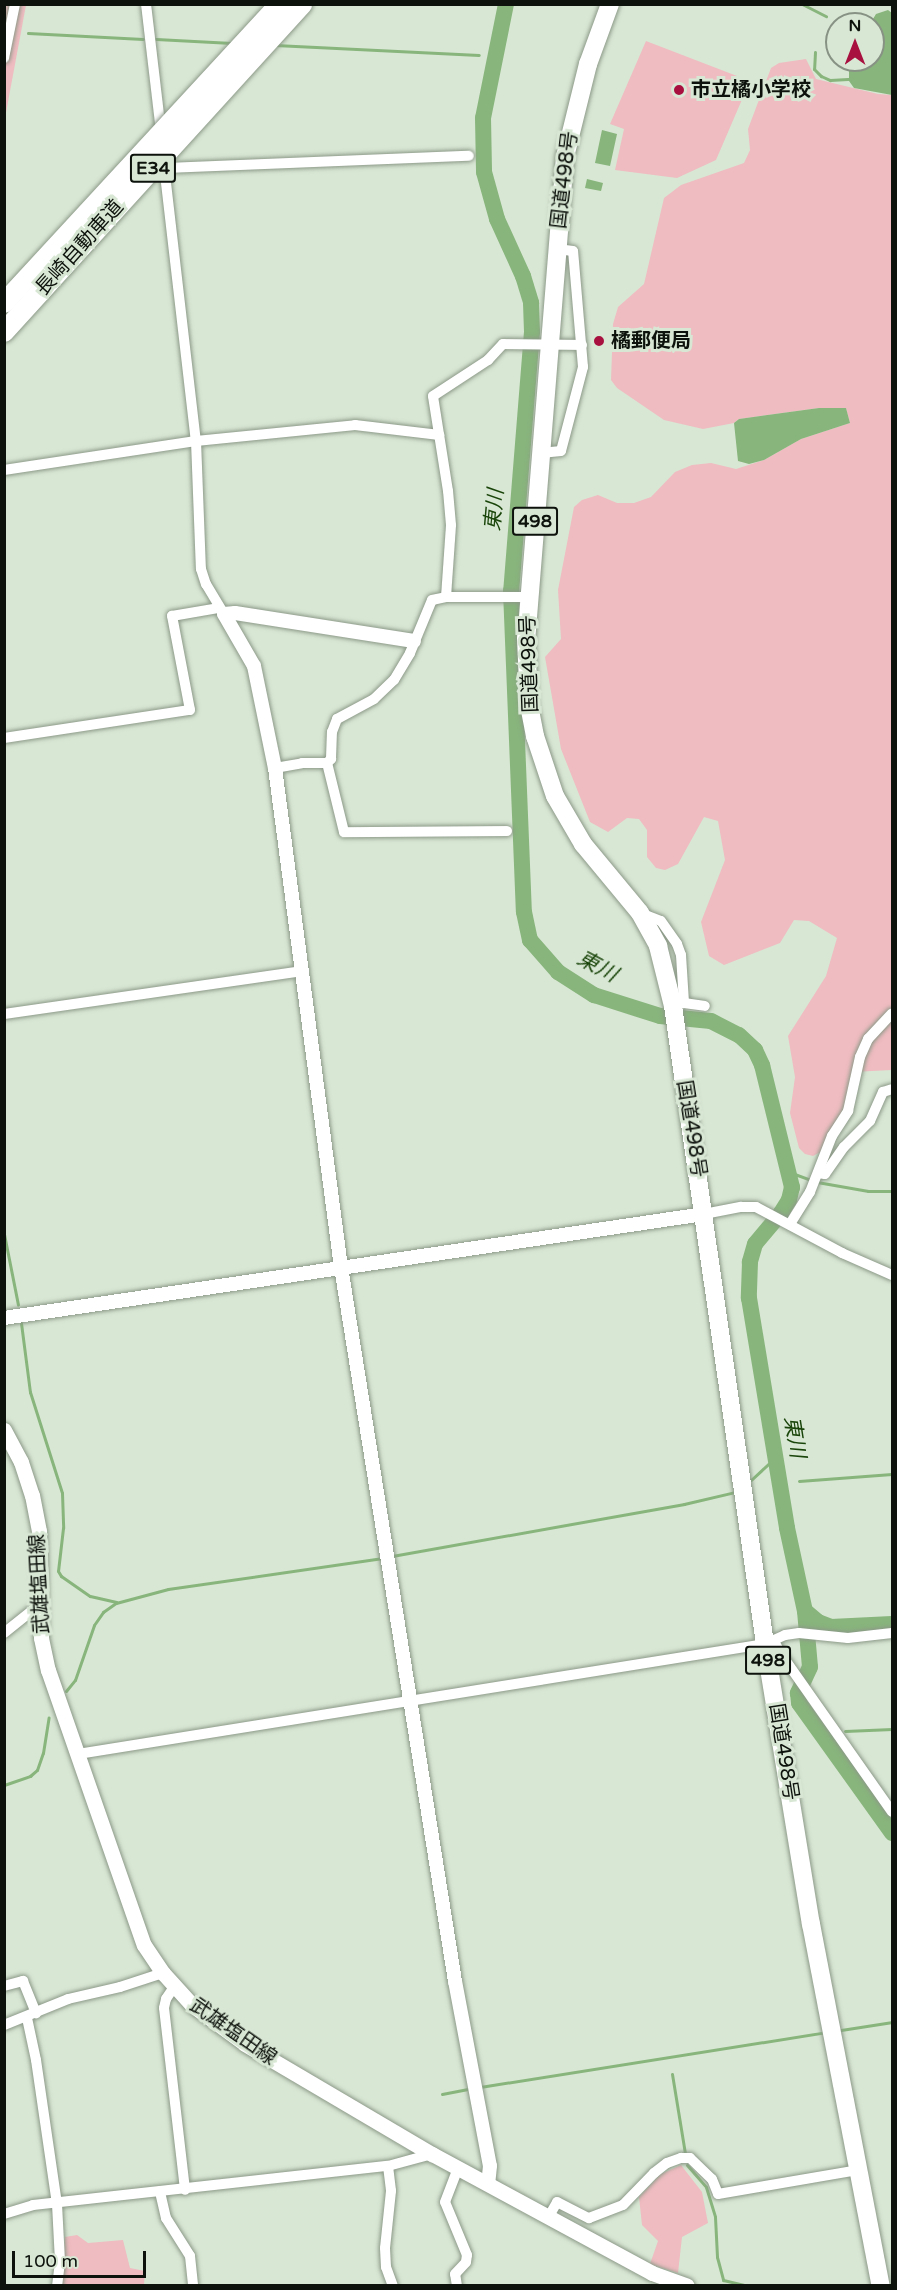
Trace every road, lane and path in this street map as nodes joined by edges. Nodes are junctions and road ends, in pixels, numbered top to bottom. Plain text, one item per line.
1 (15, 4) edge
2 (146, 4) edge
3 (280, 4) edge
4 (302, 4) edge
5 (610, 4) edge
6 (4, 58) edge
7 (469, 156) dead end
8 (165, 168) junction
9 (557, 249) junction
10 (4, 303) edge
11 (4, 332) edge
12 (544, 344) junction
13 (582, 345) junction
14 (439, 435) junction
15 (196, 441) junction
16 (541, 453) junction
17 (4, 470) edge
18 (446, 597) junction
19 (525, 598) junction
20 (222, 611) junction
21 (414, 641) junction
22 (4, 738) edge
23 (327, 763) junction
24 (275, 768) junction
25 (507, 831) dead end
26 (303, 971) junction
27 (678, 1005) junction
28 (705, 1006) dead end
29 (4, 1014) edge
30 (892, 1014) edge
31 (892, 1089) edge
32 (818, 1173) junction
33 (704, 1214) junction
34 (788, 1223) junction
35 (341, 1267) junction
36 (892, 1275) edge
37 (4, 1318) edge
38 (4, 1430) edge
39 (39, 1605) junction
40 (4, 1633) edge
41 (892, 1633) edge
42 (770, 1642) junction
43 (411, 1701) junction
44 (78, 1755) junction
45 (892, 1812) edge
46 (163, 1973) junction
47 (4, 1986) edge
48 (174, 1987) junction
49 (31, 2016) junction
50 (4, 2025) edge
51 (432, 2154) junction
52 (388, 2166) junction
53 (458, 2168) junction
54 (859, 2170) junction
55 (488, 2184) junction
56 (184, 2190) junction
57 (160, 2192) junction
58 (57, 2204) junction
59 (4, 2214) edge
60 (549, 2216) junction
61 (654, 2279) edge
62 (57, 2286) edge
63 (193, 2286) edge
64 (393, 2286) edge
65 (457, 2286) edge
66 (687, 2286) edge
67 (881, 2286) edge

1 - 6 street
2 - 8 street
3 - 10 highway, 長崎自動車道 / E34, bridge
4 - 11 highway, 長崎自動車道 / E34, bridge
5 - 9 highway, 国道498号 / 498
7 - 8 street
8 - 15 street
9 - 12 highway, 国道498号 / 498
9 - 13 street
12 - 13 street
12 - 14 street
12 - 16 highway, 国道498号 / 498
13 - 16 street
14 - 15 street
14 - 18 street
15 - 17 street
15 - 20 street
16 - 19 highway, 国道498号 / 498
18 - 19 street
18 - 21 street
19 - 27 highway, 国道498号 / 498
20 - 21 street
20 - 22 street
20 - 24 street
21 - 23 street
23 - 24 street
23 - 25 street
24 - 26 street
26 - 29 street
26 - 35 street
27 - 28 street
27 - 33 highway, 国道498号 / 498
30 - 32 street
31 - 32 street
32 - 34 street
33 - 34 street
33 - 35 street
33 - 42 highway, 国道498号 / 498
34 - 36 street
35 - 37 street
35 - 43 street
38 - 39 main road, 武雄塩田線
39 - 40 street
39 - 44 main road, 武雄塩田線
41 - 42 street
42 - 43 street
42 - 45 street
42 - 54 highway, 国道498号 / 498
43 - 44 street
43 - 55 street
44 - 46 main road, 武雄塩田線
46 - 48 main road, 武雄塩田線
46 - 49 street
47 - 49 street
48 - 51 main road, 武雄塩田線
48 - 56 street
49 - 50 street
49 - 58 street
51 - 52 street
51 - 53 main road, 武雄塩田線
52 - 56 street
52 - 64 street
53 - 55 main road, 武雄塩田線
53 - 65 street
54 - 60 street
54 - 67 highway, 国道498号 / 498
55 - 60 main road, 武雄塩田線
56 - 57 street
57 - 58 street
57 - 63 street
58 - 59 street
58 - 62 street
60 - 61 main road, 武雄塩田線
61 - 66 main road, 武雄塩田線

